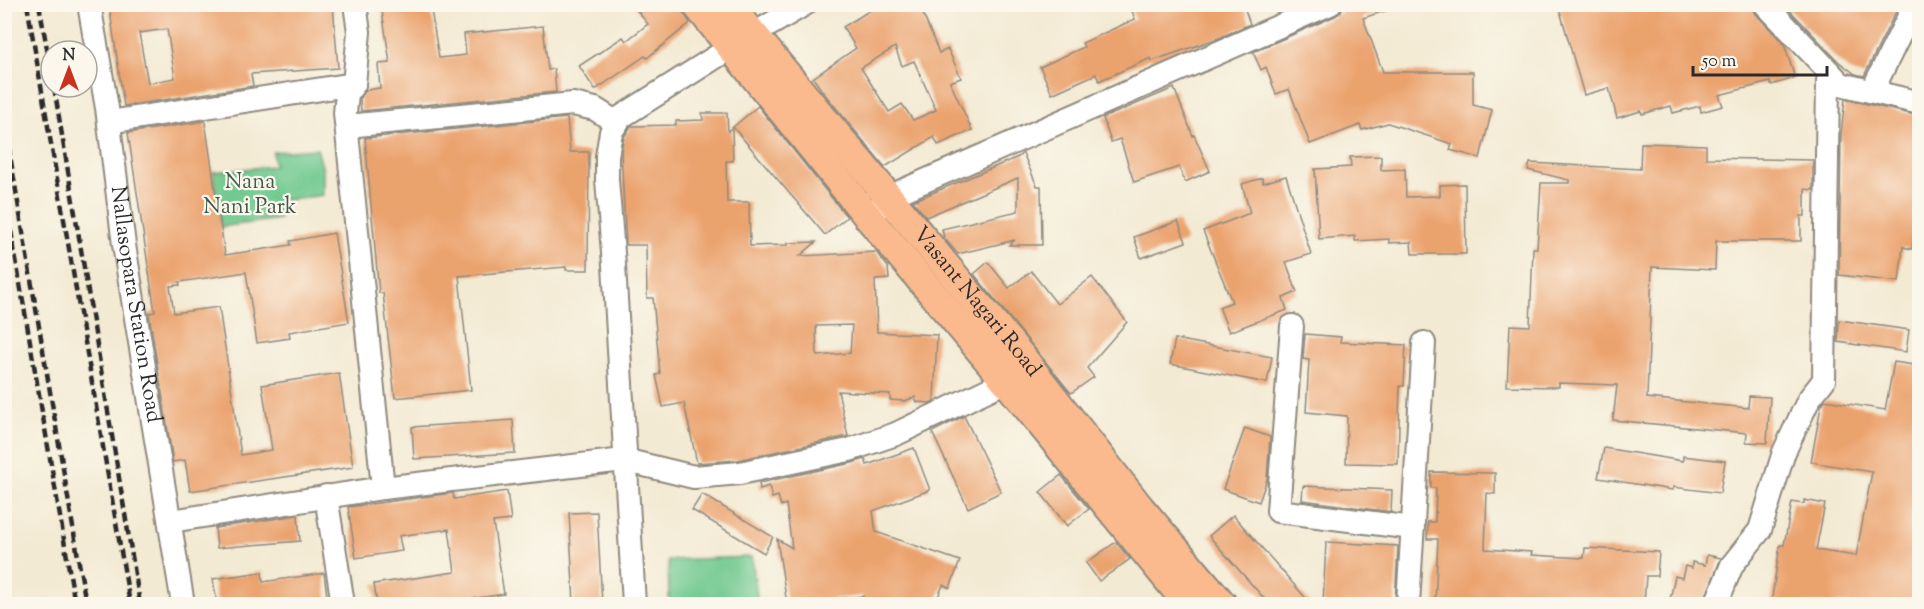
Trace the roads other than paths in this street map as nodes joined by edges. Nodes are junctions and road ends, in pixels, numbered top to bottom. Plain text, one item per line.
1 (89, 4) edge
2 (355, 4) edge
3 (696, 4) edge
4 (728, 4) edge
5 (805, 4) edge
6 (1330, 4) edge
7 (1765, 4) edge
8 (1915, 4) edge
9 (741, 41) junction
10 (354, 84) junction
11 (1841, 84) junction
12 (1872, 92) junction
13 (1920, 103) edge
14 (109, 122) junction
15 (617, 123) junction
16 (347, 126) junction
17 (888, 197) junction
18 (869, 218) junction
19 (1292, 326) dead end
20 (1424, 343) dead end
21 (1020, 355) junction
22 (1006, 381) junction
23 (624, 460) junction
24 (383, 488) junction
25 (326, 496) junction
26 (171, 521) junction
27 (1413, 528) junction
28 (183, 604) edge
29 (344, 604) edge
30 (634, 604) edge
31 (1188, 604) edge
32 (1222, 604) edge
33 (1408, 604) edge
34 (1716, 604) edge

1 - 14 street, Nallasopara Station Road
2 - 10 street
3 - 9 main road, Vasant Nagari Road
4 - 9 main road, Vasant Nagari Road
5 - 9 street
6 - 17 street
7 - 11 street
8 - 12 street
9 - 15 street
9 - 17 main road, Vasant Nagari Road
9 - 18 main road, Vasant Nagari Road
10 - 14 street
10 - 16 street
11 - 12 street
11 - 34 street
12 - 13 street
14 - 26 street, Nallasopara Station Road
15 - 16 street
15 - 23 street
16 - 24 street
17 - 18 street
17 - 21 main road, Vasant Nagari Road
18 - 22 main road, Vasant Nagari Road
19 - 27 street
20 - 27 street
21 - 22 street
21 - 32 main road, Vasant Nagari Road
22 - 23 street
22 - 31 main road, Vasant Nagari Road
23 - 24 street
23 - 30 street
24 - 25 street
25 - 26 street
25 - 29 street
26 - 28 street, Nallasopara Station Road
27 - 33 street

